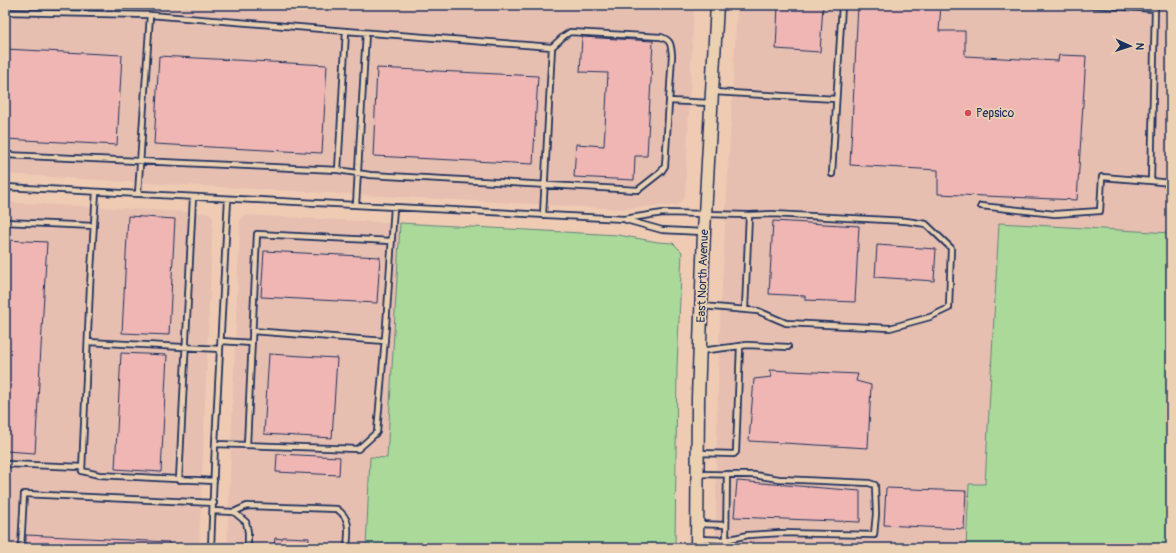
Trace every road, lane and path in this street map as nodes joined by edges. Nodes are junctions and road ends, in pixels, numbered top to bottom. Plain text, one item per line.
1 (717, 5) edge
2 (842, 5) edge
3 (1094, 5) edge
4 (1155, 7) edge
5 (5, 12) edge
6 (150, 15) junction
7 (346, 31) junction
8 (366, 33) junction
9 (552, 47) junction
10 (712, 98) junction
11 (836, 99) junction
12 (669, 101) junction
13 (5, 155) edge
14 (140, 162) junction
15 (338, 170) junction
16 (358, 172) junction
17 (832, 174) dead end
18 (1151, 181) junction
19 (1171, 183) edge
20 (544, 185) junction
21 (5, 187) edge
22 (96, 192) junction
23 (138, 194) junction
24 (193, 197) junction
25 (228, 199) junction
26 (356, 205) junction
27 (981, 206) dead end
28 (394, 207) junction
29 (705, 214) junction
30 (543, 215) junction
31 (749, 216) junction
32 (624, 219) junction
33 (5, 222) edge
34 (94, 226) junction
35 (704, 232) junction
36 (391, 241) junction
37 (702, 306) junction
38 (745, 309) junction
39 (252, 331) junction
40 (221, 341) junction
41 (385, 341) junction
42 (88, 342) junction
43 (252, 343) junction
44 (740, 346) junction
45 (186, 347) junction
46 (788, 347) dead end
47 (220, 349) junction
48 (700, 351) junction
49 (215, 444) junction
50 (248, 445) junction
51 (698, 453) junction
52 (5, 464) edge
53 (82, 466) junction
54 (698, 474) junction
55 (727, 474) junction
56 (179, 480) junction
57 (214, 481) junction
58 (214, 503) junction
59 (213, 511) junction
60 (234, 512) junction
61 (697, 524) junction
62 (726, 525) junction
63 (726, 540) junction
64 (697, 543) edge
65 (21, 548) edge
66 (212, 548) edge
67 (248, 548) edge
68 (347, 548) edge

1 - 10 street, East North Avenue
2 - 11 lane
3 - 4 lane
4 - 18 lane
5 - 6 lane
6 - 7 lane
6 - 14 lane
7 - 8 lane
7 - 15 lane
8 - 9 lane
8 - 16 lane
9 - 12 lane
9 - 20 lane
10 - 11 lane
10 - 12 lane
10 - 29 street, East North Avenue
11 - 17 lane
12 - 20 lane
13 - 14 lane
14 - 15 lane
14 - 23 lane
15 - 16 lane
16 - 20 lane
16 - 26 lane
18 - 19 lane
18 - 27 lane
20 - 30 lane
21 - 22 lane
22 - 23 lane
22 - 34 lane
23 - 24 lane
24 - 25 lane
24 - 45 lane
25 - 26 lane
25 - 40 lane
26 - 28 lane
28 - 30 lane
28 - 36 lane
29 - 31 lane
29 - 32 lane
29 - 35 street, East North Avenue
30 - 32 lane
31 - 38 lane
31 - 38 lane
32 - 35 lane
33 - 34 lane
34 - 42 lane
35 - 37 street, East North Avenue
36 - 39 lane
36 - 41 lane
37 - 38 lane
37 - 48 street, East North Avenue
39 - 41 lane
39 - 43 lane
40 - 43 lane
40 - 47 lane
41 - 50 lane
42 - 45 lane
42 - 53 lane
43 - 50 lane
44 - 46 lane
44 - 48 lane
44 - 51 lane
45 - 47 lane
45 - 56 lane
47 - 49 lane
48 - 51 street, East North Avenue
49 - 50 lane
49 - 57 lane
51 - 54 street, East North Avenue
52 - 53 lane
53 - 56 lane
54 - 55 lane
54 - 61 street, East North Avenue
55 - 62 lane
55 - 63 lane
56 - 57 lane
57 - 58 lane
58 - 59 lane
58 - 65 lane
59 - 60 lane
59 - 66 lane
60 - 67 lane
60 - 68 lane
61 - 62 lane
61 - 64 street, East North Avenue
62 - 63 lane
63 - 64 lane

